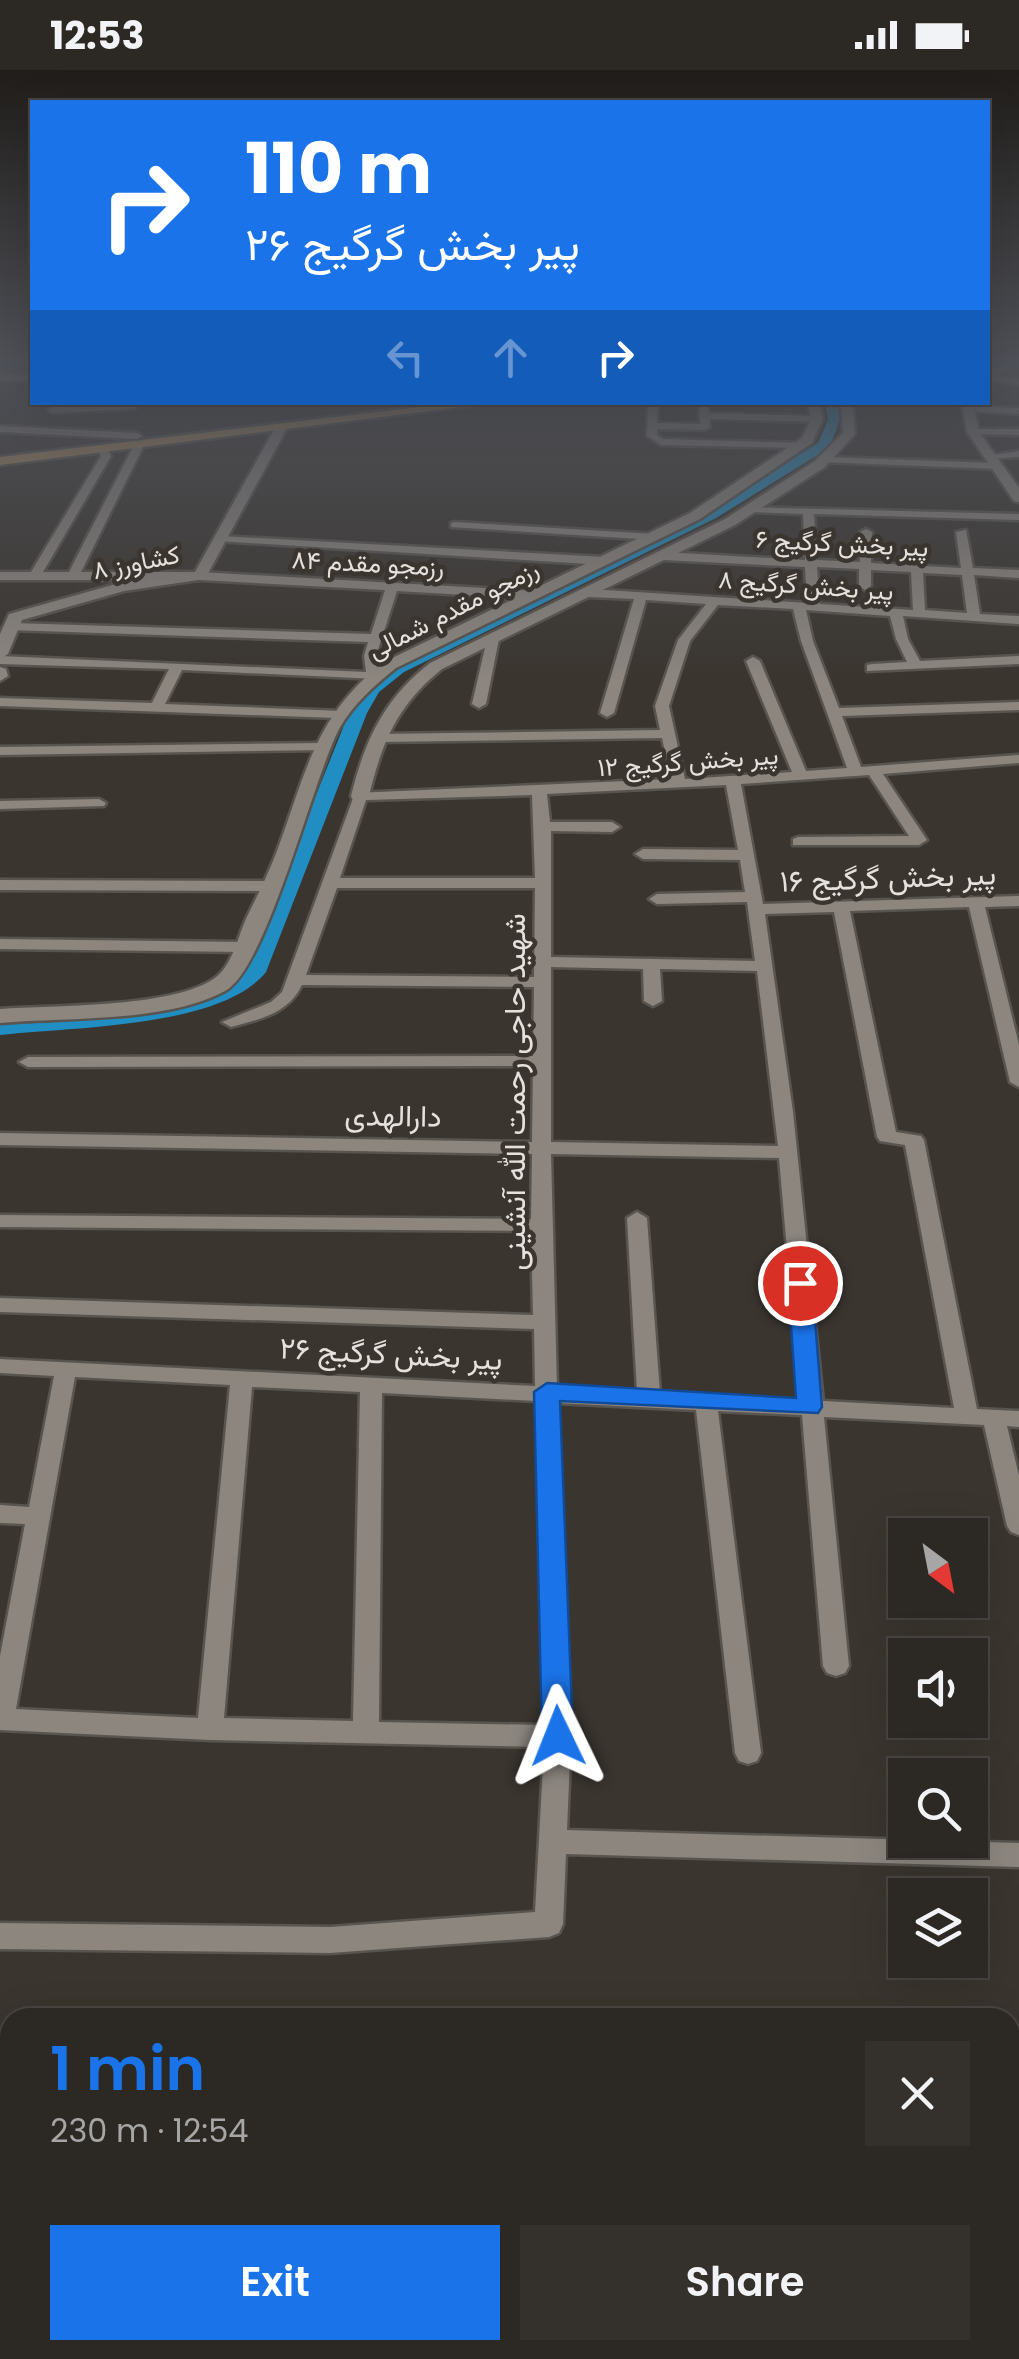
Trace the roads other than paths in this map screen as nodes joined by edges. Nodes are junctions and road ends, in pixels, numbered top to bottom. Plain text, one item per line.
1 (97, 468) edge
2 (125, 468) edge
3 (259, 468) edge
4 (767, 468) edge
5 (813, 468) edge
6 (999, 468) edge
7 (1019, 498) edge
8 (76, 508) junction
9 (106, 508) junction
10 (750, 509) junction
11 (808, 511) junction
12 (1019, 517) edge
13 (456, 525) dead end
14 (866, 532) dead end
15 (962, 532) dead end
16 (654, 537) junction
17 (220, 538) junction
18 (663, 556) junction
19 (605, 561) junction
20 (813, 564) junction
21 (864, 566) junction
22 (917, 569) junction
23 (964, 571) junction
24 (1019, 574) edge
25 (0, 576) edge
26 (35, 576) junction
27 (74, 576) junction
28 (200, 576) junction
29 (865, 586) dead end
30 (392, 588) junction
31 (590, 593) junction
32 (534, 595) junction
33 (640, 596) junction
34 (714, 602) junction
35 (798, 608) junction
36 (814, 609) junction
37 (896, 613) junction
38 (919, 614) junction
39 (974, 618) junction
40 (1019, 620) edge
41 (9, 621) edge
42 (376, 638) junction
43 (493, 639) junction
44 (0, 657) edge
45 (1019, 660) edge
46 (753, 661) dead end
47 (176, 666) junction
48 (915, 666) junction
49 (872, 668) dead end
50 (373, 676) junction
51 (0, 702) edge
52 (479, 704) dead end
53 (1019, 706) edge
54 (156, 708) junction
55 (834, 712) junction
56 (607, 713) dead end
57 (336, 714) junction
58 (667, 734) junction
59 (378, 738) junction
60 (322, 747) junction
61 (0, 750) edge
62 (1019, 759) edge
63 (874, 771) junction
64 (856, 772) junction
65 (802, 776) junction
66 (733, 782) junction
67 (679, 785) junction
68 (540, 792) junction
69 (360, 796) junction
70 (99, 803) dead end
71 (0, 805) edge
72 (543, 826) junction
73 (612, 827) dead end
74 (798, 842) dead end
75 (643, 854) dead end
76 (748, 855) junction
77 (328, 883) junction
78 (542, 883) junction
79 (0, 885) edge
80 (270, 886) junction
81 (657, 899) dead end
82 (976, 902) junction
83 (1019, 902) edge
84 (757, 903) junction
85 (841, 906) junction
86 (0, 944) edge
87 (244, 947) junction
88 (651, 964) junction
89 (765, 966) junction
90 (542, 972) junction
91 (299, 980) junction
92 (653, 1000) dead end
93 (0, 1016) edge
94 (232, 1022) dead end
95 (542, 1061) junction
96 (28, 1062) dead end
97 (1019, 1082) edge
98 (0, 1140) edge
99 (541, 1148) junction
100 (786, 1152) junction
101 (637, 1218) dead end
102 (0, 1221) edge
103 (540, 1225) junction
104 (0, 1305) edge
105 (544, 1322) junction
106 (0, 1366) edge
107 (66, 1369) junction
108 (242, 1377) junction
109 (371, 1384) junction
110 (547, 1392) junction
111 (649, 1398) junction
112 (706, 1401) junction
113 (809, 1407) junction
114 (967, 1415) junction
115 (994, 1418) junction
116 (1019, 1419) edge
117 (0, 1514) edge
118 (39, 1516) junction
119 (1019, 1526) edge
120 (836, 1666) dead end
121 (0, 1719) edge
122 (210, 1730) junction
123 (366, 1732) junction
124 (558, 1736) junction
125 (748, 1753) dead end
126 (552, 1842) junction
127 (1019, 1855) edge
128 (0, 1936) edge

1 - 8 street
2 - 9 street
3 - 17 street, کشاورز ۸
4 - 16 street, رزمجو مقدم شمالی
5 - 10 street
6 - 7 street
8 - 9 street
8 - 26 street
9 - 27 street
10 - 11 street
10 - 18 street
11 - 12 street
11 - 20 street
13 - 16 street
14 - 21 street
15 - 23 street
16 - 19 street, رزمجو مقدم شمالی
17 - 19 street
17 - 28 street, کشاورز ۸
18 - 20 street, پیر بخش گرگیج ۶
18 - 31 street
19 - 32 street, رزمجو مقدم شمالی
20 - 21 street, پیر بخش گرگیج ۶
20 - 36 street
21 - 22 street, پیر بخش گرگیج ۶
21 - 29 street
22 - 23 street, پیر بخش گرگیج ۶
22 - 38 street
23 - 24 street, پیر بخش گرگیج ۶
23 - 39 street
25 - 26 street, رزمجو مقدم ۸۴
26 - 27 street, رزمجو مقدم ۸۴
27 - 28 street, رزمجو مقدم ۸۴
28 - 30 street, رزمجو مقدم ۸۴
28 - 41 street, کشاورز ۸
30 - 32 street, رزمجو مقدم ۸۴
30 - 42 street
31 - 33 street, پیر بخش گرگیج ۸
31 - 43 street
32 - 50 street, رزمجو مقدم شمالی
33 - 34 street, پیر بخش گرگیج ۸
33 - 56 street
34 - 35 street, پیر بخش گرگیج ۸
34 - 58 street
35 - 36 street, پیر بخش گرگیج ۸
35 - 55 street
36 - 37 street, پیر بخش گرگیج ۸
37 - 38 street, پیر بخش گرگیج ۸
37 - 48 street
38 - 39 street, پیر بخش گرگیج ۸
39 - 40 street, پیر بخش گرگیج ۸
41 - 42 street
41 - 44 street
42 - 50 street
43 - 52 street
43 - 59 street
44 - 47 street
45 - 48 street
46 - 65 street
47 - 50 street
47 - 54 street
48 - 49 street
50 - 57 street, رزمجو مقدم شمالی
51 - 54 street
53 - 55 street
54 - 57 street
55 - 64 street
57 - 60 street, رزمجو مقدم شمالی
58 - 59 street
58 - 67 street
59 - 69 street
60 - 61 street
60 - 80 street, رزمجو مقدم شمالی
62 - 63 street, پیر بخش گرگیج ۱۲
63 - 64 street, پیر بخش گرگیج ۱۲
63 - 74 street
64 - 65 street, پیر بخش گرگیج ۱۲
65 - 66 street, پیر بخش گرگیج ۱۲
66 - 67 street, پیر بخش گرگیج ۱۲
66 - 76 street
67 - 68 street, پیر بخش گرگیج ۱۲
68 - 69 street, پیر بخش گرگیج ۱۲
68 - 72 street, شهید حاجی رحمت الله آنشینی
69 - 77 street
70 - 71 street
72 - 73 street
72 - 78 street, شهید حاجی رحمت الله آنشینی
75 - 76 street
76 - 84 street
77 - 78 street
77 - 91 street
78 - 90 street, شهید حاجی رحمت الله آنشینی
79 - 80 street
80 - 87 street, رزمجو مقدم شمالی
81 - 84 street, پیر بخش گرگیج ۱۶
82 - 83 street, پیر بخش گرگیج ۱۶
82 - 85 street, پیر بخش گرگیج ۱۶
82 - 97 street
84 - 85 street, پیر بخش گرگیج ۱۶
84 - 89 street
85 - 114 street
86 - 87 street
87 - 93 street, رزمجو مقدم شمالی
88 - 89 street
88 - 90 street
88 - 92 street
89 - 100 street
90 - 91 street
90 - 95 street, شهید حاجی رحمت الله آنشینی
91 - 94 street
95 - 96 street
95 - 99 street, شهید حاجی رحمت الله آنشینی
98 - 99 street, دارالهدی
99 - 100 street, دارالهدی
99 - 103 street, شهید حاجی رحمت الله آنشینی
100 - 113 street
101 - 111 street
102 - 103 street
103 - 105 street, شهید حاجی رحمت الله آنشینی
104 - 105 street
105 - 110 street, شهید حاجی رحمت الله آنشینی
106 - 107 street, پیر بخش گرگیج ۲۶
107 - 108 street, پیر بخش گرگیج ۲۶
107 - 118 street
108 - 109 street, پیر بخش گرگیج ۲۶
108 - 122 street
109 - 110 street, پیر بخش گرگیج ۲۶
109 - 123 street
110 - 111 street, پیر بخش گرگیج ۲۶
110 - 124 street, شهید حاجی رحمت الله آنشینی
111 - 112 street, پیر بخش گرگیج ۲۶
112 - 113 street, پیر بخش گرگیج ۲۶
112 - 125 street
113 - 114 street, پیر بخش گرگیج ۲۶
113 - 120 street
114 - 115 street, پیر بخش گرگیج ۲۶
115 - 116 street, پیر بخش گرگیج ۲۶
115 - 119 street
117 - 118 street
118 - 121 street
121 - 122 street
122 - 123 street
123 - 124 street
124 - 126 street, شهید حاجی رحمت الله آنشینی
126 - 127 street
126 - 128 street, شهید حاجی رحمت الله آنشینی

